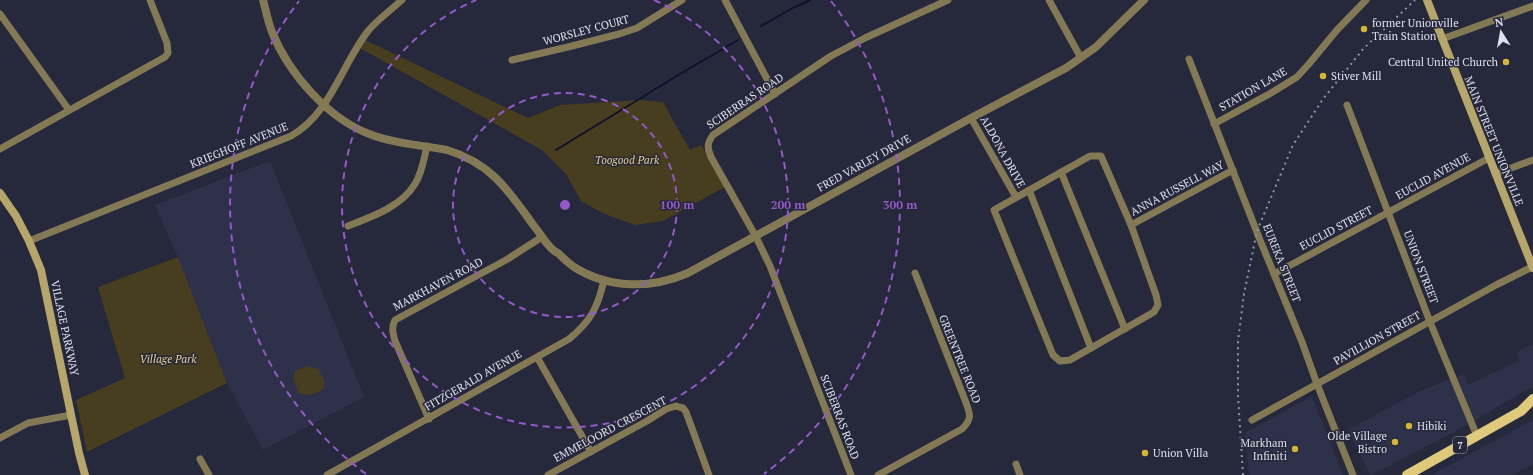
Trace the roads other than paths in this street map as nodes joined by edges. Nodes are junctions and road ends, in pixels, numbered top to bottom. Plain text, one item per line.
1 (150, 0) edge
2 (263, 0) edge
3 (402, 0) edge
4 (682, 0) edge
5 (725, 0) edge
6 (948, 0) edge
7 (1049, 0) edge
8 (1144, 0) edge
9 (1366, 0) edge
10 (1427, 0) edge
11 (1533, 6) edge
12 (0, 14) edge
13 (1442, 39) junction
14 (1081, 58) junction
15 (1189, 59) dead end
16 (512, 60) dead end
17 (775, 94) junction
18 (1347, 105) dead end
19 (325, 106) junction
20 (69, 110) junction
21 (971, 118) junction
22 (1214, 124) junction
23 (427, 146) junction
24 (0, 149) edge
25 (1488, 158) junction
26 (1533, 160) edge
27 (1234, 170) junction
28 (1061, 172) junction
29 (1495, 174) junction
30 (1029, 190) junction
31 (0, 193) edge
32 (1016, 198) junction
33 (1388, 213) junction
34 (1131, 225) junction
35 (348, 226) dead end
36 (755, 235) junction
37 (542, 237) junction
38 (30, 241) junction
39 (1533, 268) edge
40 (915, 273) dead end
41 (1274, 274) junction
42 (604, 280) junction
43 (1430, 322) junction
44 (1125, 329) junction
45 (1091, 348) junction
46 (537, 357) junction
47 (1317, 384) junction
48 (1533, 399) edge
49 (1533, 410) edge
50 (1521, 411) junction
51 (71, 415) junction
52 (429, 418) junction
53 (1252, 420) dead end
54 (1477, 436) junction
55 (0, 438) edge
56 (591, 452) junction
57 (200, 459) dead end
58 (1016, 464) dead end
59 (85, 475) edge
60 (209, 475) edge
61 (327, 475) edge
62 (548, 475) edge
63 (710, 475) edge
64 (851, 475) edge
65 (878, 475) edge
66 (1020, 475) edge
67 (1353, 475) edge
68 (1407, 475) edge

1 - 20 street
2 - 19 street, FRED VARLEY DRIVE
3 - 19 street, KRIEGHOFF AVENUE
4 - 16 street, WORSLEY COURT
5 - 17 street
6 - 17 street, SCIBERRAS ROAD
7 - 14 street
8 - 14 street, FRED VARLEY DRIVE
9 - 22 street, STATION LANE
10 - 13 main road, MAIN STREET UNIONVILLE
11 - 13 street
12 - 20 street
13 - 25 main road, MAIN STREET UNIONVILLE
14 - 21 street, FRED VARLEY DRIVE
15 - 22 street, EUREKA STREET
17 - 36 street, SCIBERRAS ROAD
18 - 33 street, UNION STREET
19 - 23 street, FRED VARLEY DRIVE
19 - 38 street, KRIEGHOFF AVENUE
20 - 24 street
21 - 32 street, ALDONA DRIVE
21 - 36 street, FRED VARLEY DRIVE
22 - 27 street, EUREKA STREET
23 - 35 street
23 - 37 street, FRED VARLEY DRIVE
25 - 29 main road, MAIN STREET UNIONVILLE
25 - 33 street, EUCLID AVENUE
26 - 29 street
27 - 34 street, ANNA RUSSELL WAY
27 - 41 street, EUREKA STREET
28 - 30 street
28 - 34 street
28 - 44 street
29 - 39 main road, MAIN STREET UNIONVILLE
30 - 32 street
30 - 45 street
31 - 38 main road, VILLAGE PARKWAY
32 - 45 street
33 - 41 street, EUCLID STREET
33 - 43 street, UNION STREET
34 - 44 street
36 - 42 street, FRED VARLEY DRIVE
36 - 64 street, SCIBERRAS ROAD
37 - 42 street, FRED VARLEY DRIVE
37 - 52 street, MARKHAVEN ROAD
38 - 51 main road, VILLAGE PARKWAY
39 - 43 street, PAVILLION STREET
40 - 65 street, GREENTREE ROAD
41 - 47 street, EUREKA STREET
42 - 46 street, FITZGERALD AVENUE
43 - 47 street, PAVILLION STREET
43 - 54 street, UNION STREET
44 - 45 street
46 - 52 street, FITZGERALD AVENUE
46 - 56 street
47 - 53 street, PAVILLION STREET
47 - 67 street, EUREKA STREET
48 - 50 main road, 7
49 - 50 main road, 7
50 - 54 main road, 7
51 - 55 street
51 - 59 main road, VILLAGE PARKWAY
52 - 61 street, FITZGERALD AVENUE
54 - 68 main road, 7
56 - 62 street, EMMELOORD CRESCENT
56 - 63 street, EMMELOORD CRESCENT
57 - 60 street
58 - 66 street

